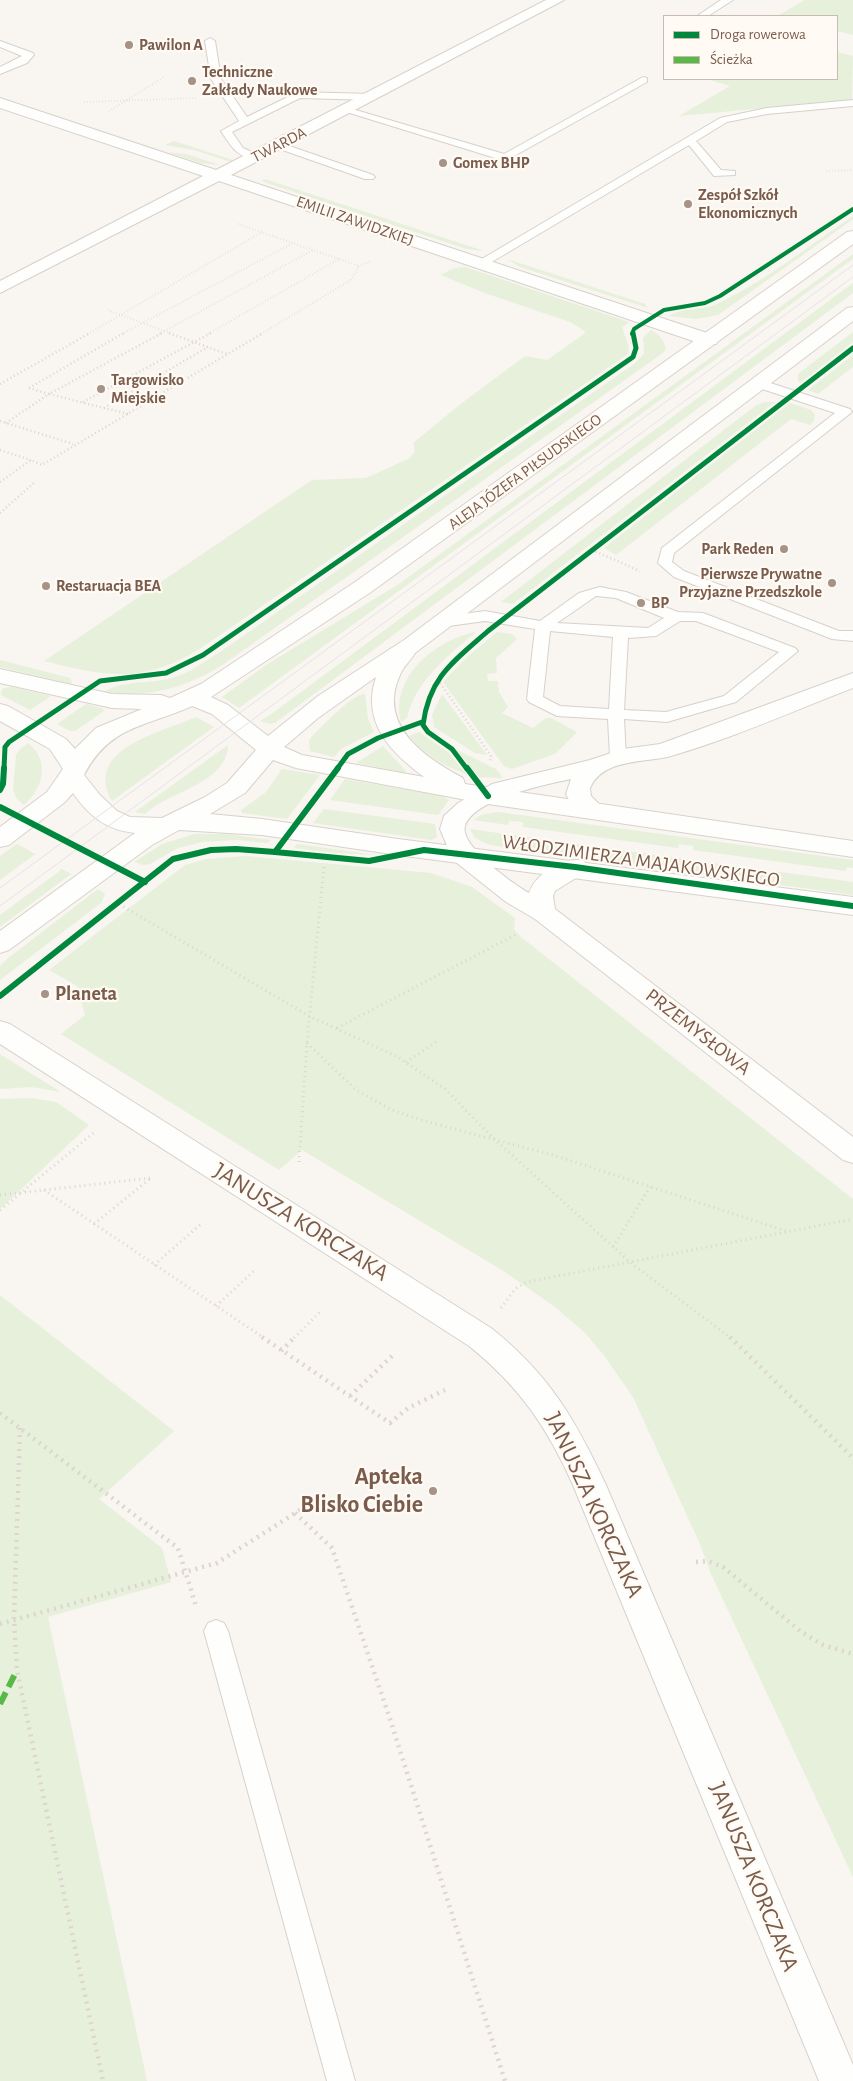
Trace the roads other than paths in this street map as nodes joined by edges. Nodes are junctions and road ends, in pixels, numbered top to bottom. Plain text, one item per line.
1 (557, 0) edge
2 (728, 0) edge
3 (704, 15) edge
4 (210, 41) dead end
5 (0, 44) edge
6 (0, 71) edge
7 (643, 80) dead end
8 (372, 97) junction
9 (0, 103) edge
10 (853, 103) edge
11 (345, 110) junction
12 (245, 122) junction
13 (689, 140) junction
14 (278, 145) junction
15 (256, 156) junction
16 (731, 173) dead end
17 (218, 176) junction
18 (369, 177) dead end
19 (853, 236) edge
20 (482, 263) junction
21 (0, 288) edge
22 (853, 312) edge
23 (709, 340) junction
24 (758, 383) junction
25 (849, 413) edge
26 (676, 617) junction
27 (441, 622) junction
28 (543, 626) junction
29 (621, 632) junction
30 (853, 636) edge
31 (412, 645) junction
32 (0, 676) edge
33 (853, 680) edge
34 (187, 700) junction
35 (0, 710) edge
36 (616, 716) junction
37 (270, 748) junction
38 (608, 761) junction
39 (74, 772) junction
40 (488, 796) junction
41 (595, 812) junction
42 (166, 824) junction
43 (0, 839) edge
44 (853, 849) edge
45 (462, 854) junction
46 (575, 867) junction
47 (853, 906) edge
48 (544, 913) junction
49 (0, 944) edge
50 (0, 1031) edge
51 (853, 1152) edge
52 (216, 1631) dead end
53 (341, 2081) edge
54 (838, 2081) edge

1 - 8 street, TWARDA
2 - 3 lane
4 - 12 lane
5 - 6 lane
7 - 11 lane
8 - 11 street, TWARDA
8 - 12 lane
9 - 17 street, EMILII ZAWIDZKIEJ
10 - 13 lane
11 - 14 street, TWARDA
12 - 15 lane
13 - 16 lane
13 - 20 lane
14 - 15 street, TWARDA
14 - 18 lane
15 - 17 street, TWARDA
17 - 20 street, EMILII ZAWIDZKIEJ
17 - 21 street, TWARDA
19 - 23 street, ALEJA JÓZEFA PIŁSUDSKIEGO
20 - 23 street, EMILII ZAWIDZKIEJ
22 - 24 street
23 - 34 street, ALEJA JÓZEFA PIŁSUDSKIEGO
24 - 25 lane
24 - 27 street
25 - 30 lane
26 - 28 lane
26 - 29 lane
26 - 36 lane
27 - 28 lane
27 - 31 street
28 - 29 lane
28 - 36 lane
29 - 36 lane
31 - 37 street
31 - 40 street
32 - 34 street
33 - 38 street
34 - 37 street, WŁODZIMIERZA MAJAKOWSKIEGO
34 - 39 street, ALEJA JÓZEFA PIŁSUDSKIEGO
35 - 39 street, WŁODZIMIERZA MAJAKOWSKIEGO
36 - 38 lane
37 - 40 street, WŁODZIMIERZA MAJAKOWSKIEGO
37 - 42 street
38 - 40 street
38 - 41 street
39 - 42 street, WŁODZIMIERZA MAJAKOWSKIEGO
39 - 43 street, ALEJA JÓZEFA PIŁSUDSKIEGO
40 - 41 street, WŁODZIMIERZA MAJAKOWSKIEGO
40 - 45 street
41 - 44 street, WŁODZIMIERZA MAJAKOWSKIEGO
42 - 45 street, WŁODZIMIERZA MAJAKOWSKIEGO
42 - 49 street
45 - 46 street, WŁODZIMIERZA MAJAKOWSKIEGO
45 - 48 street, PRZEMYSŁOWA
46 - 47 street, WŁODZIMIERZA MAJAKOWSKIEGO
46 - 48 street
48 - 51 street, PRZEMYSŁOWA
50 - 54 street, JANUSZA KORCZAKA
52 - 53 lane

